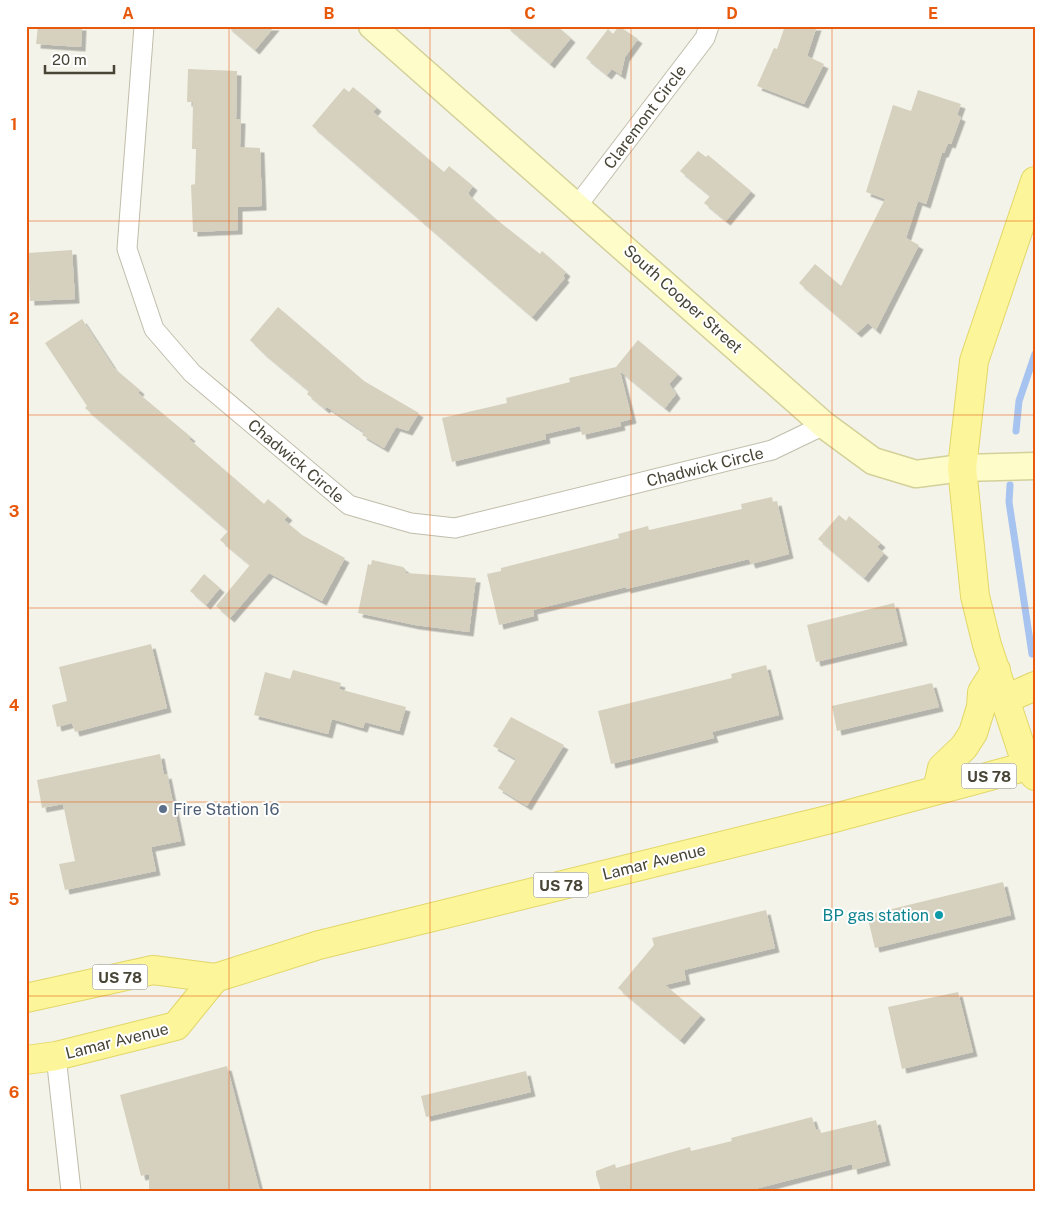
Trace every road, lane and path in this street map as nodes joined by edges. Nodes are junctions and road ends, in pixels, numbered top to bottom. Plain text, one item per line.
1 (144, 26) edge
2 (372, 26) edge
3 (709, 26) edge
4 (1035, 181) edge
5 (577, 206) junction
6 (824, 425) junction
7 (1035, 466) edge
8 (962, 468) junction
9 (996, 670) junction
10 (1035, 686) edge
11 (1006, 699) junction
12 (1032, 768) edge
13 (937, 790) junction
14 (216, 978) junction
15 (26, 998) edge
16 (56, 1056) junction
17 (26, 1060) edge
18 (71, 1191) edge

1 - 6 street, Chadwick Circle
2 - 5 street, South Cooper Street
3 - 5 street, Claremont Circle
4 - 8 main road
5 - 6 street, South Cooper Street
6 - 8 street, South Cooper Street
7 - 8 street, South Cooper Street
8 - 9 main road
9 - 11 main road
9 - 13 main road
10 - 11 main road
11 - 12 main road
12 - 13 main road, Lamar Avenue / US 78
13 - 14 main road, Lamar Avenue / US 78
14 - 15 main road, Lamar Avenue / US 78
14 - 16 main road, Lamar Avenue
16 - 17 main road, Lamar Avenue
16 - 18 street

